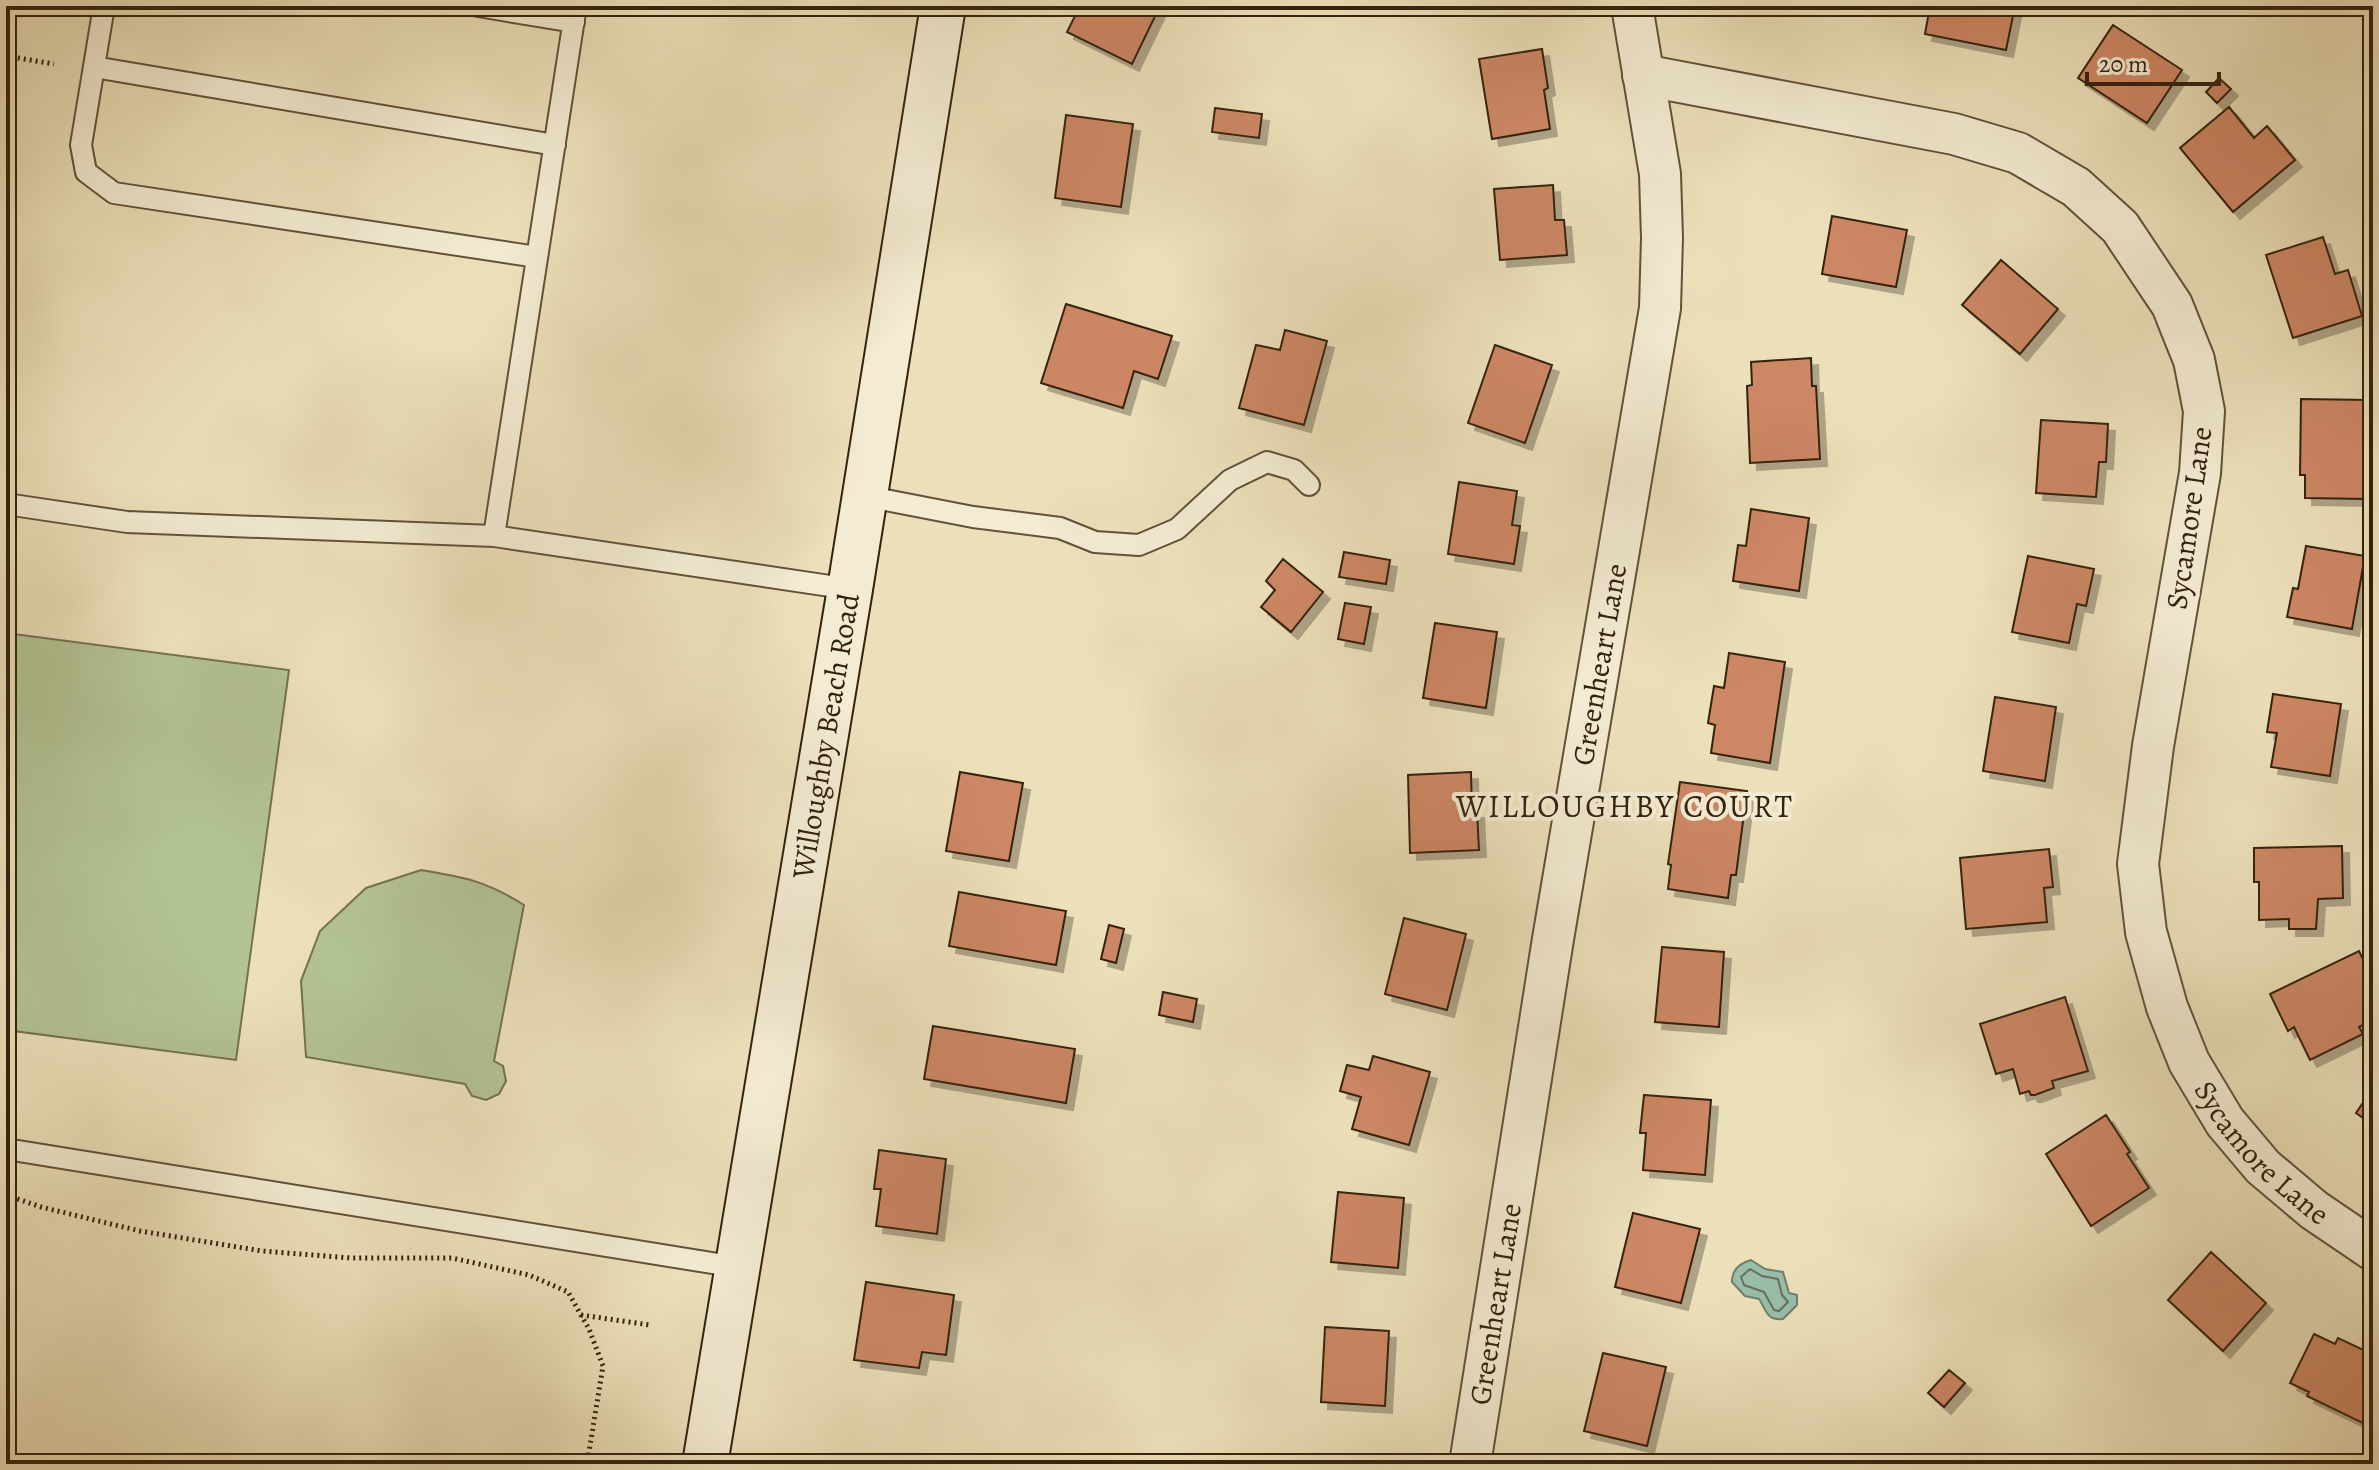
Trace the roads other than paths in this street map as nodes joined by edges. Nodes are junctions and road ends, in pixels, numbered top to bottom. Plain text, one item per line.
1 (104, 6) edge
2 (478, 6) edge
3 (943, 6) edge
4 (1632, 6) edge
5 (575, 14) edge
6 (94, 67) junction
7 (1643, 75) junction
8 (555, 145) junction
9 (537, 257) junction
10 (1309, 485) dead end
11 (865, 496) junction
12 (6, 504) edge
13 (494, 536) junction
14 (850, 589) junction
15 (6, 1149) edge
16 (2373, 1250) edge
17 (737, 1267) junction
18 (705, 1464) edge
19 (1470, 1464) edge

1 - 6 lane
2 - 5 lane
3 - 11 street, Willoughby Beach Road
4 - 7 street, Greenheart Lane
5 - 8 lane
6 - 8 lane
6 - 9 lane
7 - 16 street, Sycamore Lane
7 - 19 street, Greenheart Lane
8 - 9 lane
9 - 13 lane
10 - 11 lane
11 - 14 street, Willoughby Beach Road
12 - 13 lane
13 - 14 lane
14 - 17 street, Willoughby Beach Road
15 - 17 lane
17 - 18 street, Willoughby Beach Road

